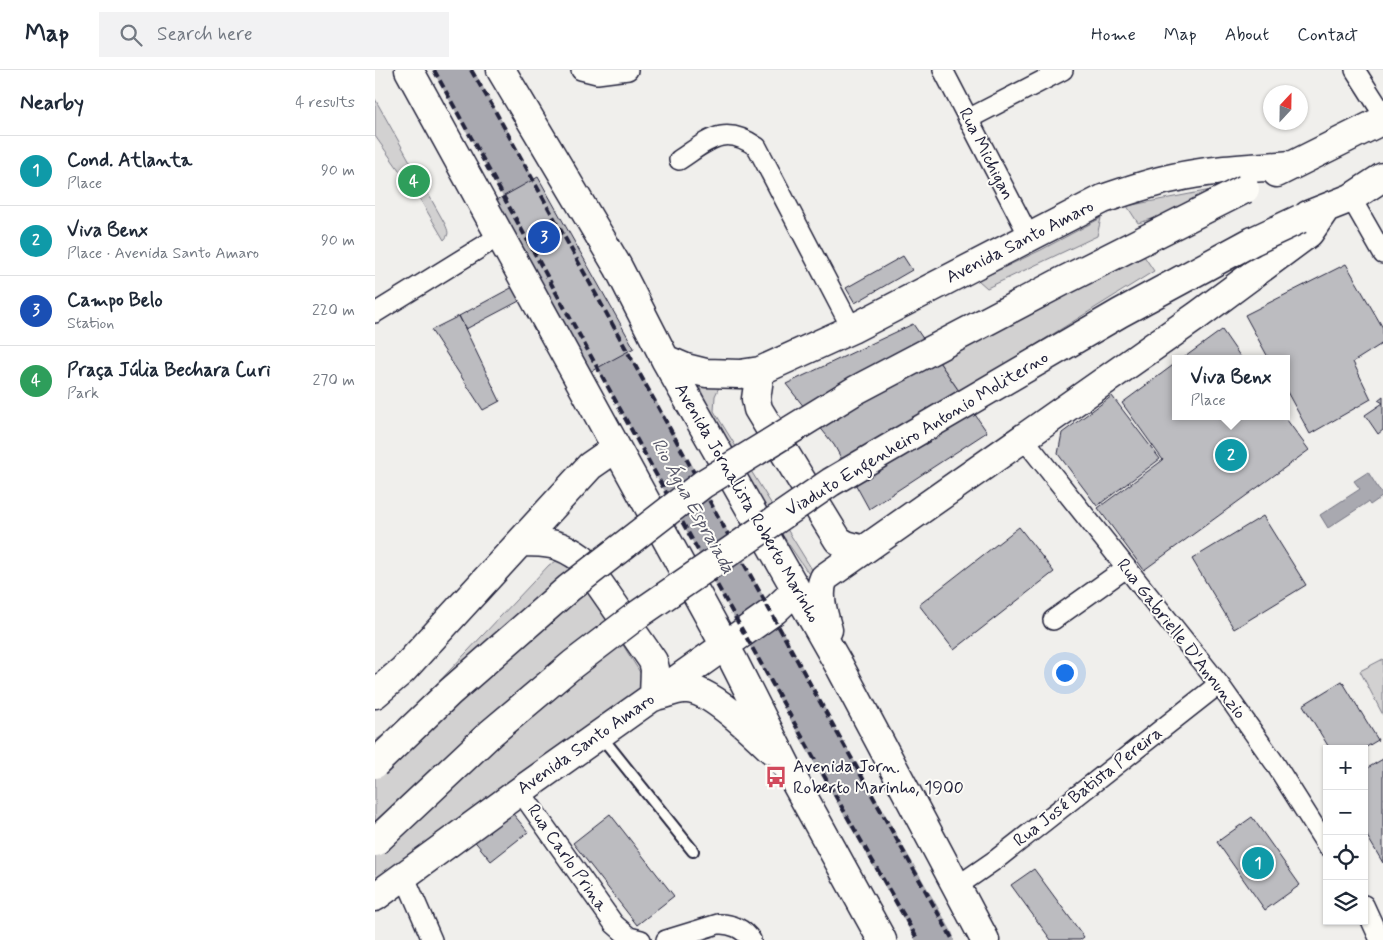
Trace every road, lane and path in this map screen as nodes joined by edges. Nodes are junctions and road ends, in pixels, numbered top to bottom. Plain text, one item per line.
1 (409, 70) edge
2 (501, 70) edge
3 (581, 70) edge
4 (628, 70) edge
5 (943, 70) edge
6 (1063, 70) edge
7 (1355, 70) edge
8 (1383, 114) edge
9 (968, 119) junction
10 (1383, 120) edge
11 (679, 160) dead end
12 (1293, 166) junction
13 (1383, 178) edge
14 (1351, 198) junction
15 (1326, 208) junction
16 (501, 236) junction
17 (1030, 238) junction
18 (1383, 254) edge
19 (375, 313) edge
20 (852, 329) junction
21 (665, 359) junction
22 (759, 371) junction
23 (1024, 439) junction
24 (616, 448) junction
25 (522, 542) junction
26 (864, 550) junction
27 (1126, 568) junction
28 (796, 590) junction
29 (1053, 620) dead end
30 (734, 639) junction
31 (840, 667) junction
32 (1219, 684) junction
33 (375, 694) edge
34 (654, 697) junction
35 (600, 735) junction
36 (784, 761) junction
37 (375, 764) edge
38 (520, 791) junction
39 (1323, 840) edge
40 (375, 842) edge
41 (693, 851) dead end
42 (404, 875) junction
43 (956, 887) junction
44 (375, 897) edge
45 (1368, 914) edge
46 (432, 940) edge
47 (641, 940) edge
48 (667, 940) edge
49 (751, 940) edge
50 (882, 940) edge
51 (985, 940) edge
52 (1380, 940) edge

1 - 16 main road
2 - 21 main road, Avenida Jornalista Roberto Marinho
3 - 4 street
5 - 9 street, Rua Michigan
6 - 9 street
7 - 8 street
9 - 17 street, Rua Michigan
10 - 12 main road, Avenida Santo Amaro
11 - 20 street
12 - 17 main road, Avenida Santo Amaro
12 - 37 main road, bridge
13 - 14 main road
14 - 15 main road
14 - 18 street
15 - 23 main road
15 - 40 main road, Viaduto Engenheiro Antonio Moliterno, bridge
16 - 19 street
16 - 24 main road
17 - 20 main road, Avenida Santo Amaro
20 - 22 main road, Avenida Santo Amaro
21 - 22 main road, Avenida Santo Amaro
21 - 28 main road, Avenida Jornalista Roberto Marinho
22 - 26 main road
23 - 26 main road
23 - 27 street, Rua Gabrielle D'Annunzio
24 - 25 main road
24 - 30 main road
25 - 33 main road
25 - 34 main road
26 - 31 main road
27 - 29 street
27 - 32 street, Rua Gabrielle D'Annunzio
28 - 30 main road, Avenida Santo Amaro
28 - 31 main road, Avenida Jornalista Roberto Marinho
30 - 34 main road, Avenida Santo Amaro
30 - 36 main road
31 - 43 main road, Avenida Jornalista Roberto Marinho
32 - 39 street, Rua Gabrielle D'Annunzio
32 - 43 street, Rua José Batista Pereira
34 - 35 main road, Avenida Santo Amaro
34 - 36 main road
35 - 38 main road, Avenida Santo Amaro
35 - 41 lane
36 - 50 main road
38 - 42 main road, Avenida Santo Amaro
38 - 47 street, Rua Carlo Prina
42 - 44 main road, Avenida Santo Amaro
42 - 46 street
43 - 51 main road, Avenida Jornalista Roberto Marinho
45 - 52 street
48 - 49 street

